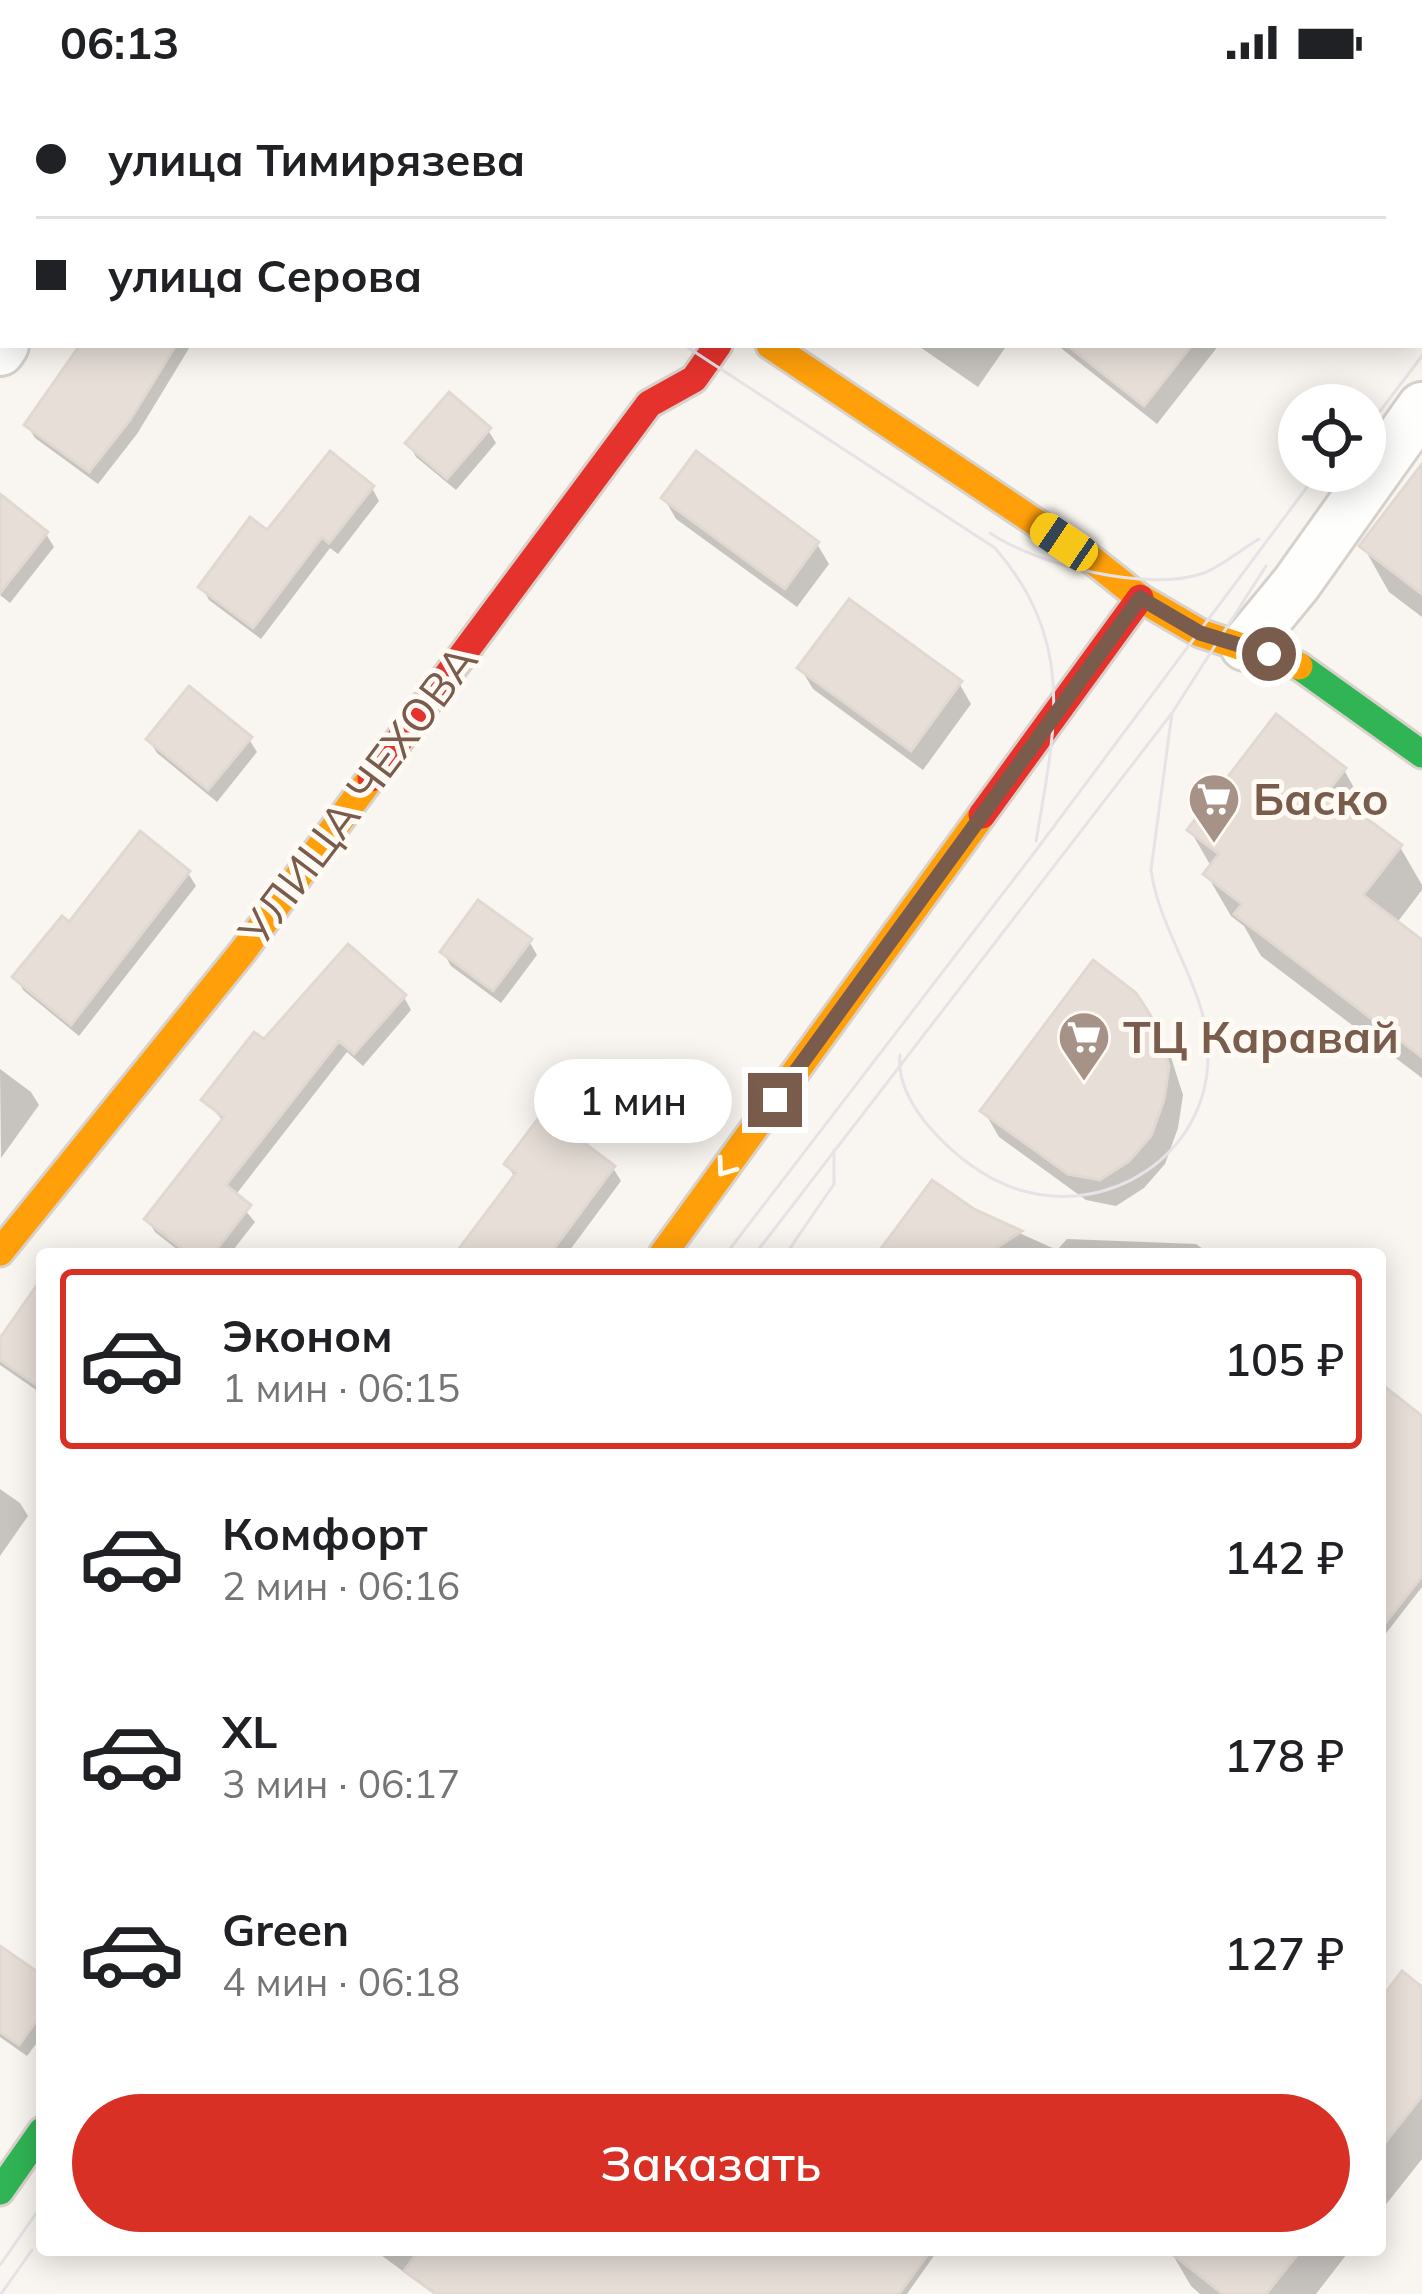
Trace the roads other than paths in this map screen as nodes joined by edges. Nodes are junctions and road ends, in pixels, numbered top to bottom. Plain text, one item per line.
1 (716, 348) edge
2 (774, 348) edge
3 (1422, 407) edge
4 (1140, 598) junction
5 (1245, 646) junction
6 (1422, 754) edge
7 (13, 1246) edge
8 (667, 1248) edge
9 (36, 2140) edge
10 (0, 2191) edge

1 - 7 street, УЛИЦА ЧЕХОВА
2 - 4 street
3 - 5 street
4 - 5 street
4 -> 8 street
5 - 6 street
9 - 10 street

